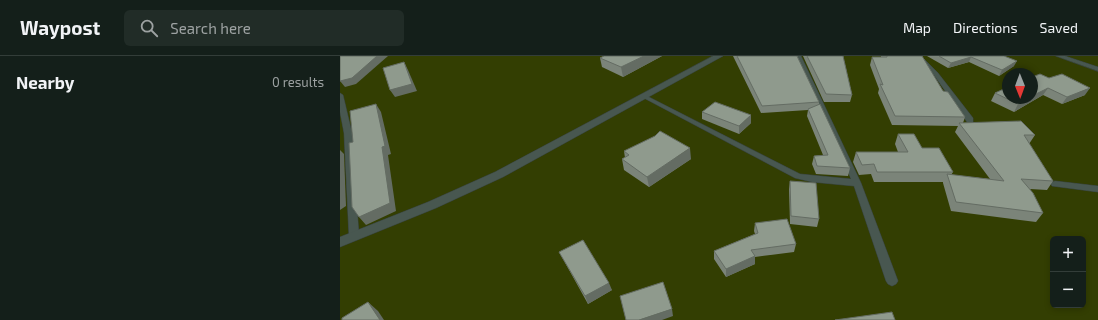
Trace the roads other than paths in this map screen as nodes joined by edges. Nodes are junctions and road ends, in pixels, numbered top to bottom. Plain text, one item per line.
1 (719, 56) edge
2 (798, 56) edge
3 (918, 56) edge
4 (1059, 56) edge
5 (1098, 69) edge
6 (340, 95) edge
7 (643, 96) junction
8 (970, 120) dead end
9 (857, 183) junction
10 (1055, 184) dead end
11 (1098, 189) edge
12 (354, 236) junction
13 (340, 242) edge
14 (892, 281) dead end

1 - 7 street
2 - 9 lane
3 - 8 lane
4 - 5 lane
6 - 12 lane
7 - 9 lane
7 - 12 street
9 - 14 lane
10 - 11 lane
12 - 13 street

